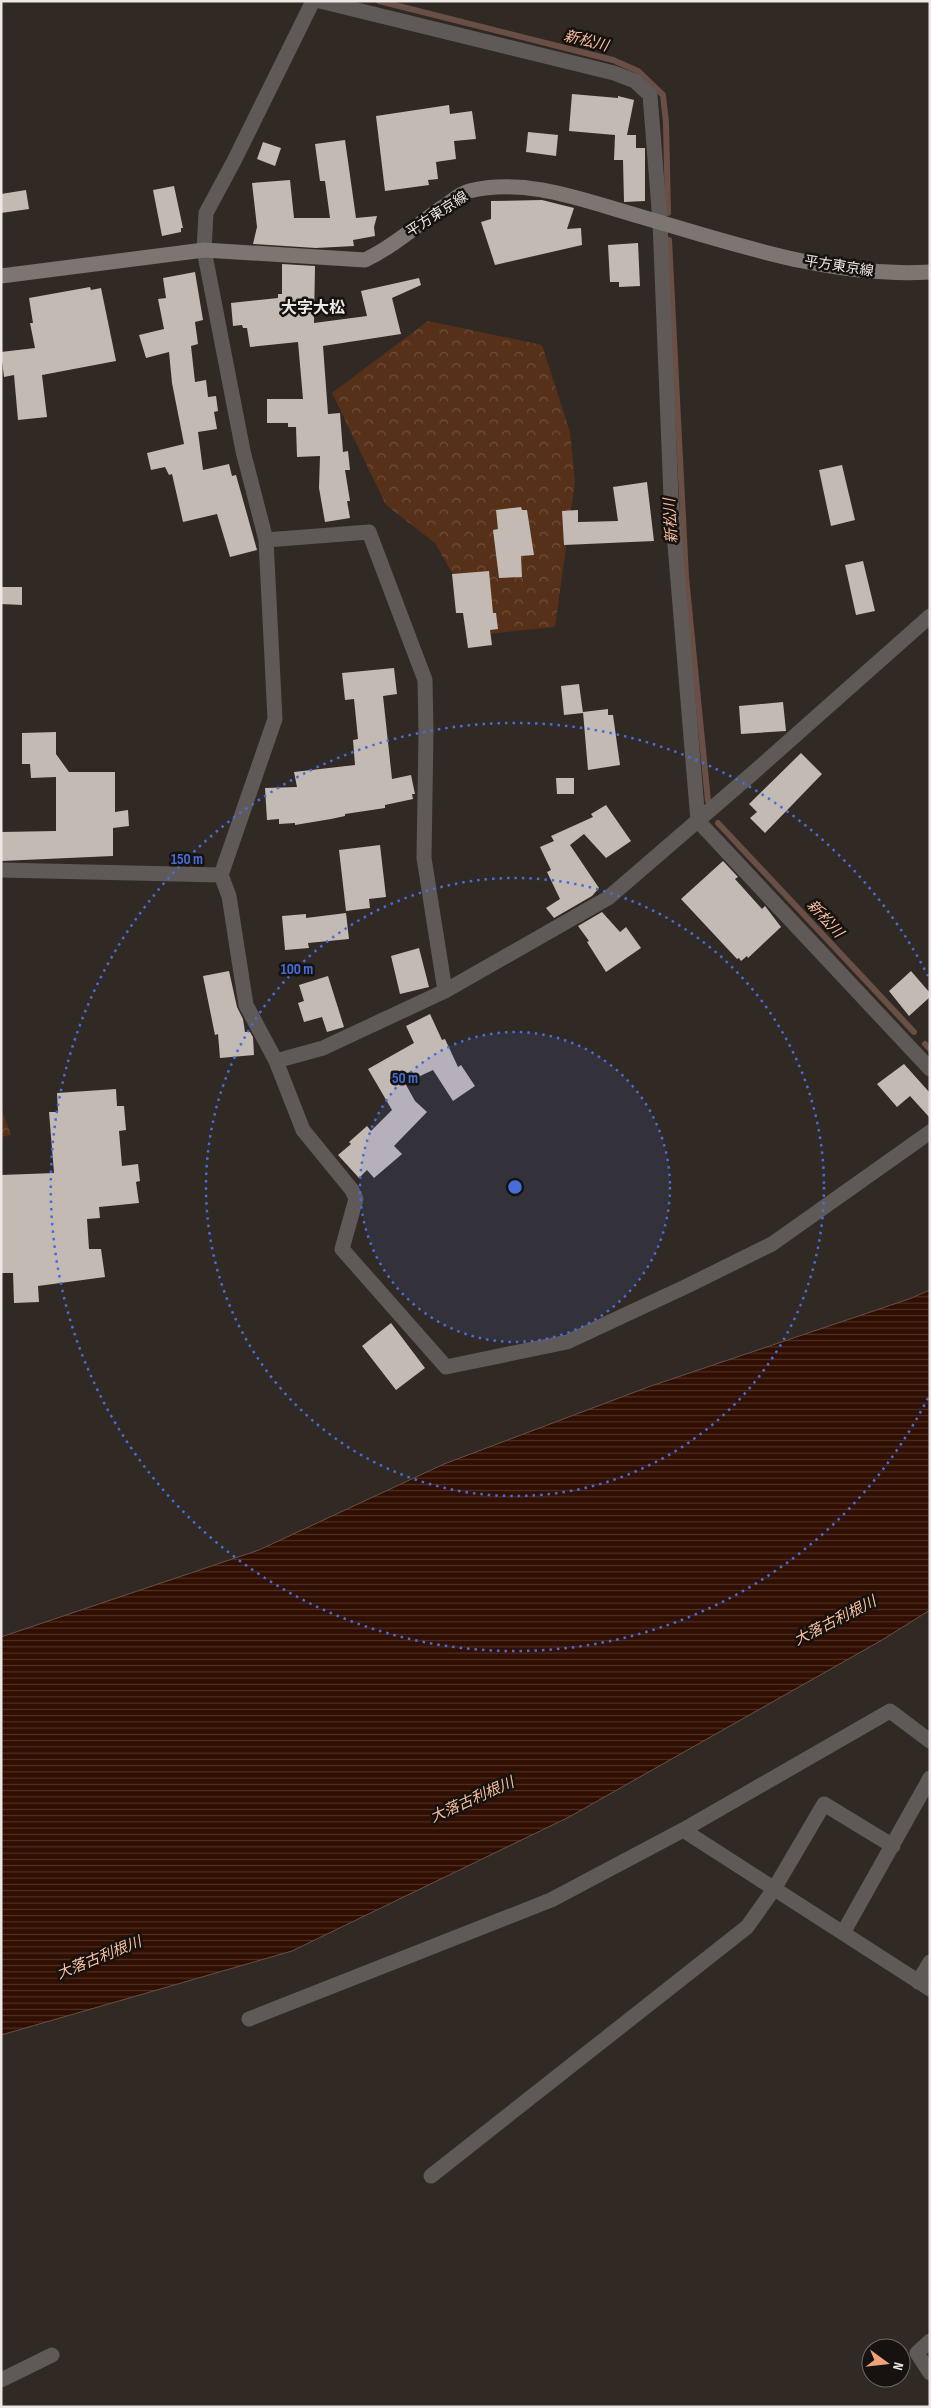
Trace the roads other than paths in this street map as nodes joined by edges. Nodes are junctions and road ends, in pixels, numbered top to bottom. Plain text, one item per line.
1 (313, 1) edge
2 (320, 1) edge
3 (660, 222) junction
4 (204, 250) junction
5 (930, 272) edge
6 (1, 276) edge
7 (266, 540) junction
8 (930, 616) edge
9 (698, 821) junction
10 (1, 870) edge
11 (221, 875) junction
12 (445, 991) junction
13 (276, 1061) junction
14 (930, 1068) edge
15 (930, 1132) edge
16 (930, 1741) edge
17 (930, 1778) edge
18 (683, 1830) junction
19 (893, 1846) junction
20 (774, 1888) junction
21 (843, 1933) junction
22 (930, 1962) edge
23 (924, 1985) edge
24 (249, 2019) dead end
25 (431, 2176) dead end
26 (930, 2341) edge
27 (52, 2355) dead end
28 (930, 2373) edge
29 (1, 2380) edge

1 - 4 street
2 - 3 street
3 - 4 main road, 平方東京線
3 - 5 main road, 平方東京線
3 - 9 street
4 - 6 main road, 平方東京線
4 - 7 street
7 - 11 street
7 - 12 street
8 - 9 street
9 - 12 street
9 - 14 street
10 - 11 street
11 - 13 street
12 - 13 street
13 - 15 street
16 - 18 street
17 - 19 street
18 - 20 street
18 - 24 street
19 - 20 street
19 - 21 street
20 - 21 street
20 - 25 street
21 - 23 street
22 - 23 street
26 - 28 street
27 - 29 street

